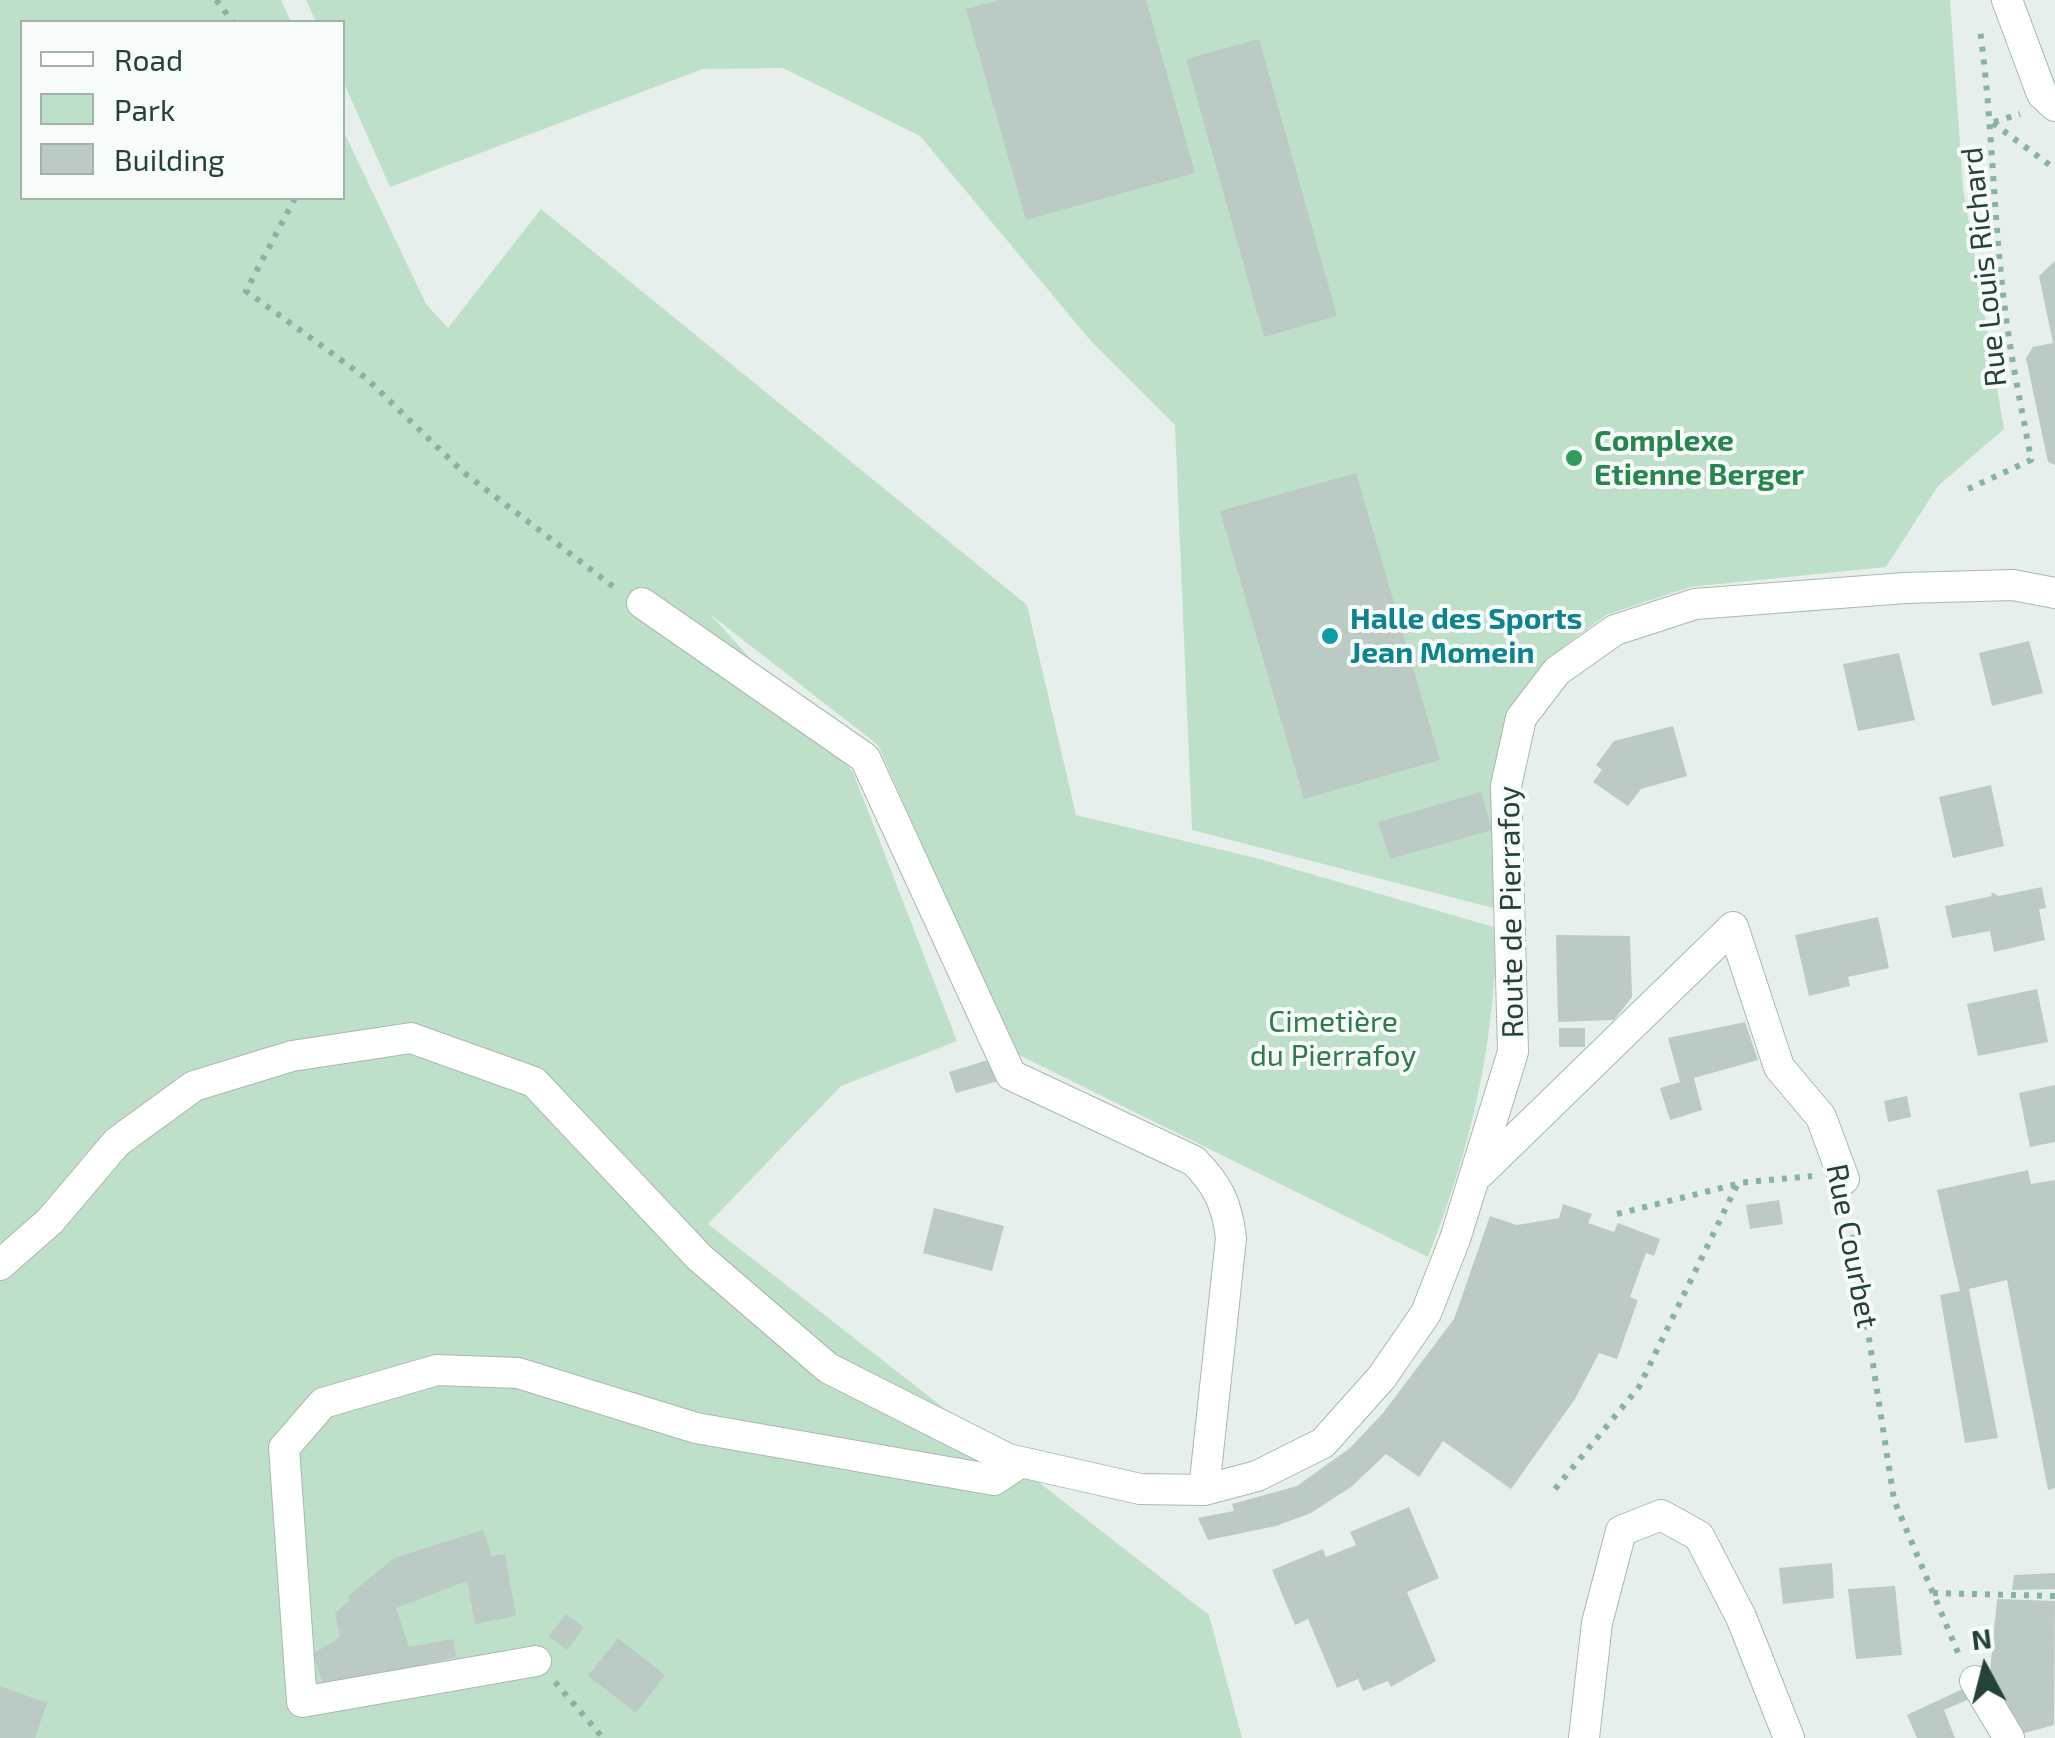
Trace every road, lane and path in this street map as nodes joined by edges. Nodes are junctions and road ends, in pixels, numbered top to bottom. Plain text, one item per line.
1 (216, 0) edge
2 (2007, 0) edge
3 (1978, 18) dead end
4 (231, 20) edge
5 (2051, 99) edge
6 (1992, 122) junction
7 (2055, 169) edge
8 (295, 200) edge
9 (1968, 488) dead end
10 (2055, 593) edge
11 (642, 603) joint
12 (1478, 1175) junction
13 (1844, 1179) junction
14 (1738, 1184) junction
15 (1616, 1214) dead end
16 (0, 1265) edge
17 (1021, 1462) junction
18 (1204, 1490) junction
19 (1555, 1490) dead end
20 (1933, 1593) junction
21 (2055, 1596) edge
22 (536, 1661) joint
23 (1975, 1682) joint
24 (603, 1738) edge
25 (1584, 1738) edge
26 (1789, 1738) edge
27 (2009, 1738) edge

1 - 4 path
2 - 5 street
3 - 6 path, Rue Louis Richard
6 - 7 path
6 - 9 path, Rue Louis Richard
8 - 11 path
10 - 12 street, Route de Pierrafoy
11 - 18 street
12 - 13 street, Rue Courbet
12 - 18 street, Route de Pierrafoy
13 - 14 path
13 - 20 path, Rue Courbet
14 - 15 path
14 - 19 path
16 - 17 street, Route de Pierrafoy
17 - 18 street, Route de Pierrafoy
17 - 22 street
20 - 21 path
20 - 23 path, Rue Courbet
22 - 24 path
23 - 27 street
25 - 26 street

